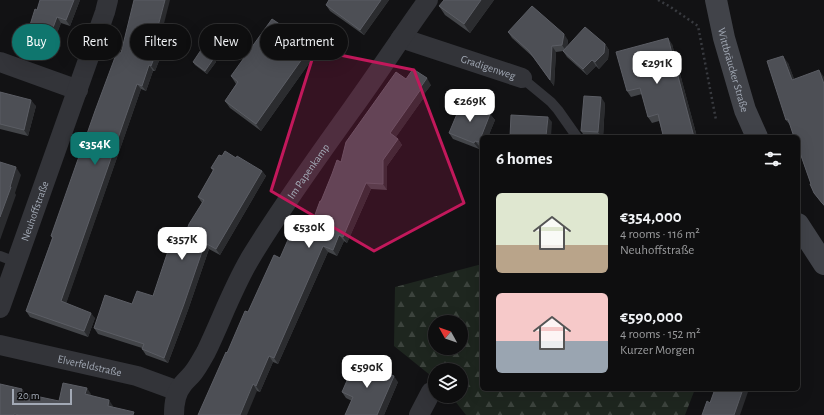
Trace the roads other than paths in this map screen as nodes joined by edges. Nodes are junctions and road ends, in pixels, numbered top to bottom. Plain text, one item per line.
1 (108, 0) edge
2 (428, 0) edge
3 (716, 0) edge
4 (401, 38) junction
5 (0, 62) edge
6 (522, 78) joint
7 (78, 90) junction
8 (575, 135) edge
9 (755, 135) edge
10 (800, 227) edge
11 (8, 259) edge
12 (824, 264) edge
13 (0, 308) edge
14 (0, 345) edge
15 (178, 391) junction
16 (428, 398) edge
17 (174, 415) edge
18 (419, 415) edge

1 - 7 street, Neuhoffstraße
2 - 4 street, Im Papenkamp
3 - 9 main road, Wittbräucker Straße
4 - 6 street, Gradigenweg
4 - 15 street, Im Papenkamp
5 - 7 street
6 - 8 lane, Gradigenweg
7 - 11 street, Neuhoffstraße
10 - 12 main road
11 - 13 street, Neuhoffstraße
14 - 15 street, Elverfeldstraße
15 - 17 street, Im Papenkamp
16 - 18 street

